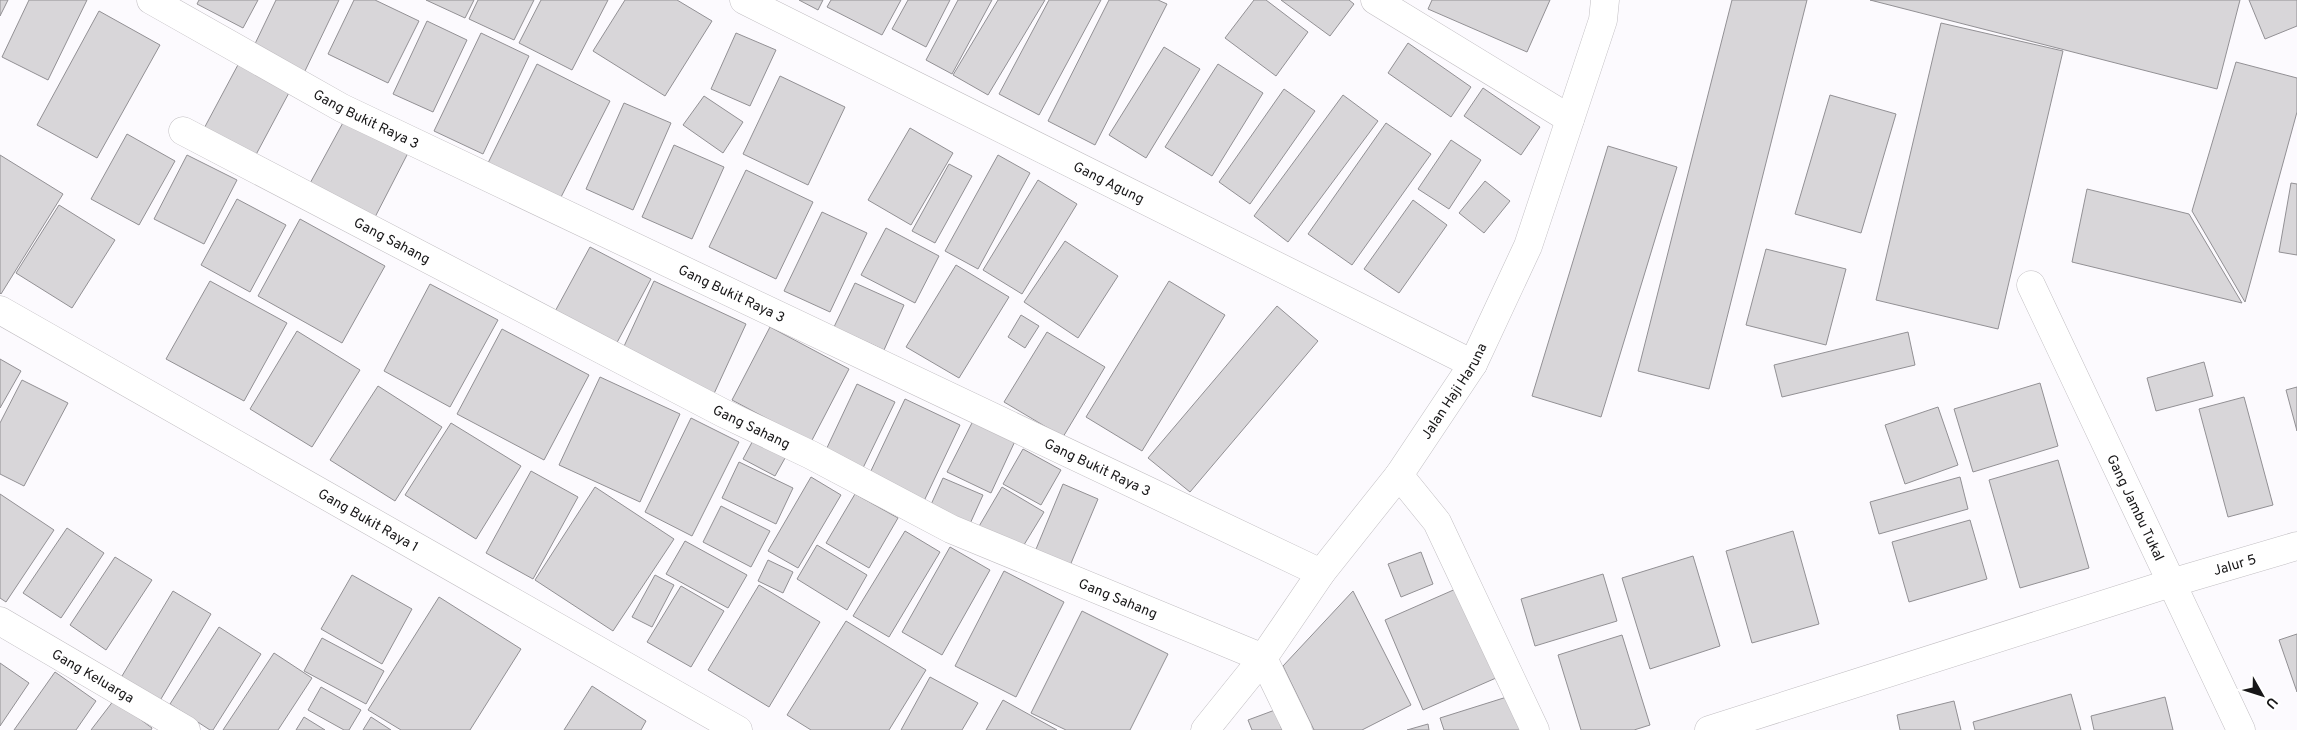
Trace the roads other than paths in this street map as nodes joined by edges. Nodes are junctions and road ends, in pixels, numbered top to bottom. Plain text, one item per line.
1 (151, 0) edge
2 (744, 0) edge
3 (1375, 0) edge
4 (1605, 0) edge
5 (1570, 119) junction
6 (183, 131) dead end
7 (2031, 285) dead end
8 (0, 310) edge
9 (1473, 364) junction
10 (1399, 474) junction
11 (2297, 546) edge
12 (1321, 574) junction
13 (2171, 583) junction
14 (0, 621) edge
15 (1263, 658) junction
16 (186, 730) edge
17 (738, 730) edge
18 (1205, 730) edge
19 (1298, 730) edge
20 (1535, 730) edge
21 (1709, 730) edge
22 (2241, 730) edge

1 - 12 street, Gang Bukit Raya 3
2 - 9 street, Gang Agung
3 - 5 street
4 - 5 street, Jalan Haji Haruna
5 - 9 street, Jalan Haji Haruna
6 - 15 street, Gang Sahang
7 - 13 street, Gang Jambu Tukal
8 - 17 street, Gang Bukit Raya 1
9 - 10 street, Jalan Haji Haruna
10 - 12 street, Jalan Haji Haruna
10 - 20 street
11 - 13 street, Jalur 5
12 - 15 street, Jalan Haji Haruna
13 - 21 street, Jalur 5
13 - 22 street, Gang Jambu Tukal
14 - 16 street, Gang Keluarga
15 - 18 street, Jalan Haji Haruna
15 - 19 street

